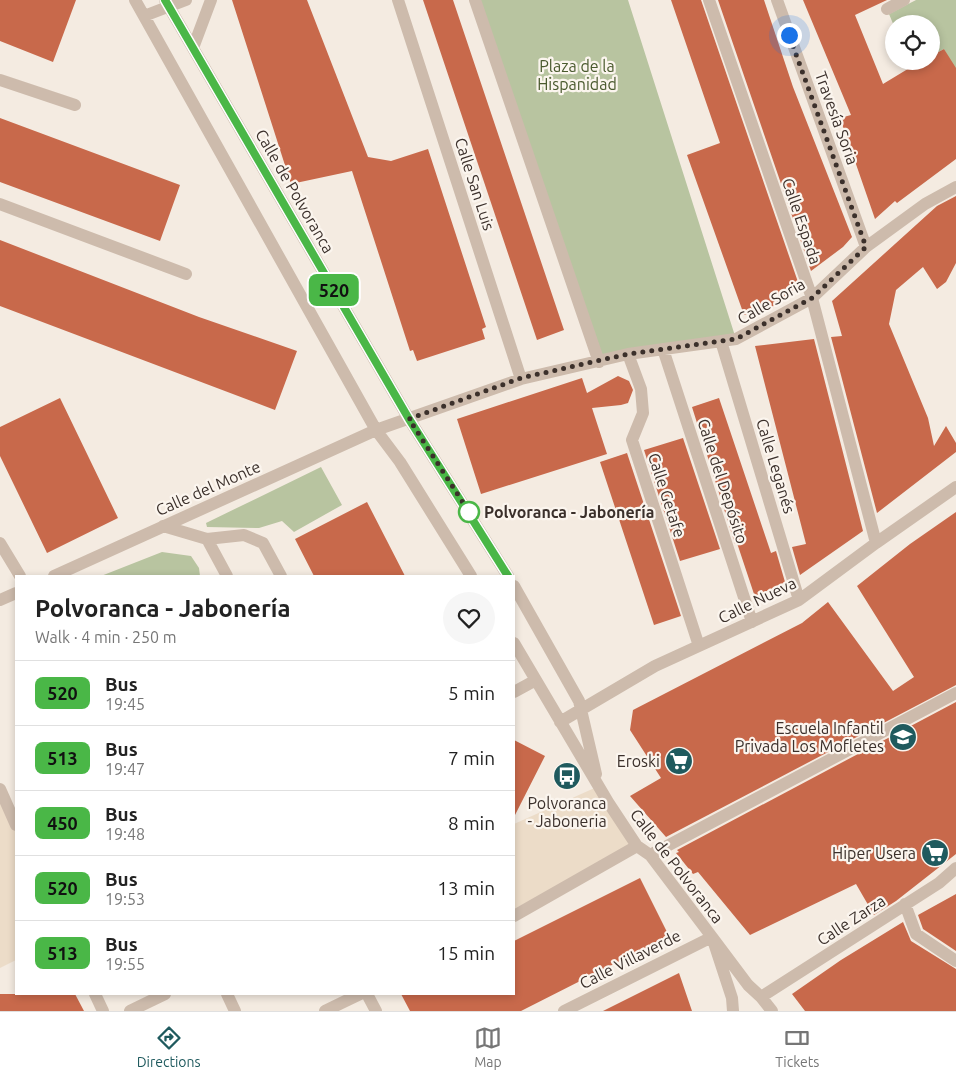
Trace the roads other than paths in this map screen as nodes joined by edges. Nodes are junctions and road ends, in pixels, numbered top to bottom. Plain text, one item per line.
1 (135, 0) edge
2 (186, 0) edge
3 (211, 0) edge
4 (398, 0) edge
5 (475, 0) edge
6 (709, 0) edge
7 (776, 0) edge
8 (904, 0) edge
9 (167, 3) edge
10 (887, 9) dead end
11 (144, 16) junction
12 (192, 48) junction
13 (0, 80) edge
14 (75, 105) dead end
15 (956, 188) edge
16 (0, 204) edge
17 (866, 247) junction
18 (186, 274) dead end
19 (812, 298) junction
20 (721, 341) junction
21 (663, 349) junction
22 (628, 354) junction
23 (599, 362) junction
24 (521, 378) junction
25 (409, 419) junction
26 (376, 430) junction
27 (956, 487) edge
28 (163, 526) junction
29 (207, 539) junction
30 (0, 542) edge
31 (876, 543) junction
32 (19, 575) edge
33 (56, 575) edge
34 (226, 575) edge
35 (280, 575) edge
36 (470, 575) edge
37 (507, 575) edge
38 (515, 588) edge
39 (15, 593) edge
40 (0, 600) edge
41 (799, 600) junction
42 (752, 622) junction
43 (515, 645) edge
44 (699, 646) junction
45 (536, 680) junction
46 (515, 691) edge
47 (956, 693) edge
48 (581, 710) junction
49 (560, 722) junction
50 (599, 786) junction
51 (0, 790) edge
52 (15, 823) edge
53 (638, 846) junction
54 (650, 855) junction
55 (956, 868) edge
56 (904, 904) junction
57 (515, 915) edge
58 (712, 937) junction
59 (956, 961) edge
60 (96, 995) edge
61 (163, 995) edge
62 (227, 995) edge
63 (358, 995) edge
64 (368, 995) edge
65 (762, 997) junction
66 (104, 1011) edge
67 (130, 1011) edge
68 (235, 1011) edge
69 (324, 1011) edge
70 (376, 1011) edge
71 (564, 1011) edge
72 (733, 1011) edge
73 (772, 1011) edge

1 - 11 street
2 - 9 street
3 - 12 street
4 - 24 street, Calle San Luis
5 - 23 street
6 - 19 street, Calle Espada
7 - 17 street, Travesía Soria
8 - 10 street
9 - 11 street
9 - 12 street, Calle de Polvoranca
11 - 26 street
12 - 25 street, Calle de Polvoranca
13 - 14 street
15 - 17 street, Calle Soria
16 - 18 street
17 - 19 street, Calle Soria
19 - 20 street, Calle Soria
19 - 31 street, Calle Espada
20 - 21 street, Calle Soria
20 - 41 street, Calle Leganés
21 - 22 street, Calle Soria
21 - 42 street, Calle del Depósito
22 - 23 street, Calle Soria
22 - 44 street, Calle Getafe
23 - 24 street, Calle Soria
24 - 25 street, Calle del Monte
25 - 26 street, Calle del Monte
25 - 37 street, Calle de Polvoranca
26 - 28 street, Calle del Monte
26 - 36 street
27 - 31 street, Calle Nueva
28 - 29 street
28 - 33 street, Calle del Monte
29 - 34 street
29 - 35 street
30 - 32 street
31 - 41 street, Calle Nueva
38 - 48 street, Calle de Polvoranca
39 - 40 street
41 - 42 street, Calle Nueva
42 - 44 street, Calle Nueva
43 - 45 street, Calle de Polvoranca
44 - 48 street, Calle Nueva
45 - 46 street
45 - 49 street, Calle de Polvoranca
47 - 54 street
48 - 49 street, Calle Nueva
48 - 50 street, Calle de Polvoranca
49 - 50 street, Calle de Polvoranca
50 - 53 street, Calle de Polvoranca
51 - 52 street
53 - 54 street, Calle de Polvoranca
53 - 57 street
54 - 58 street, Calle de Polvoranca
55 - 56 street, Calle Zarza
56 - 59 street
56 - 65 street, Calle Zarza
58 - 65 street
58 - 71 street, Calle Villaverde
58 - 72 street, Calle de Polvoranca
60 - 66 street
61 - 67 street
62 - 68 street
63 - 69 street
64 - 70 street
65 - 73 street

